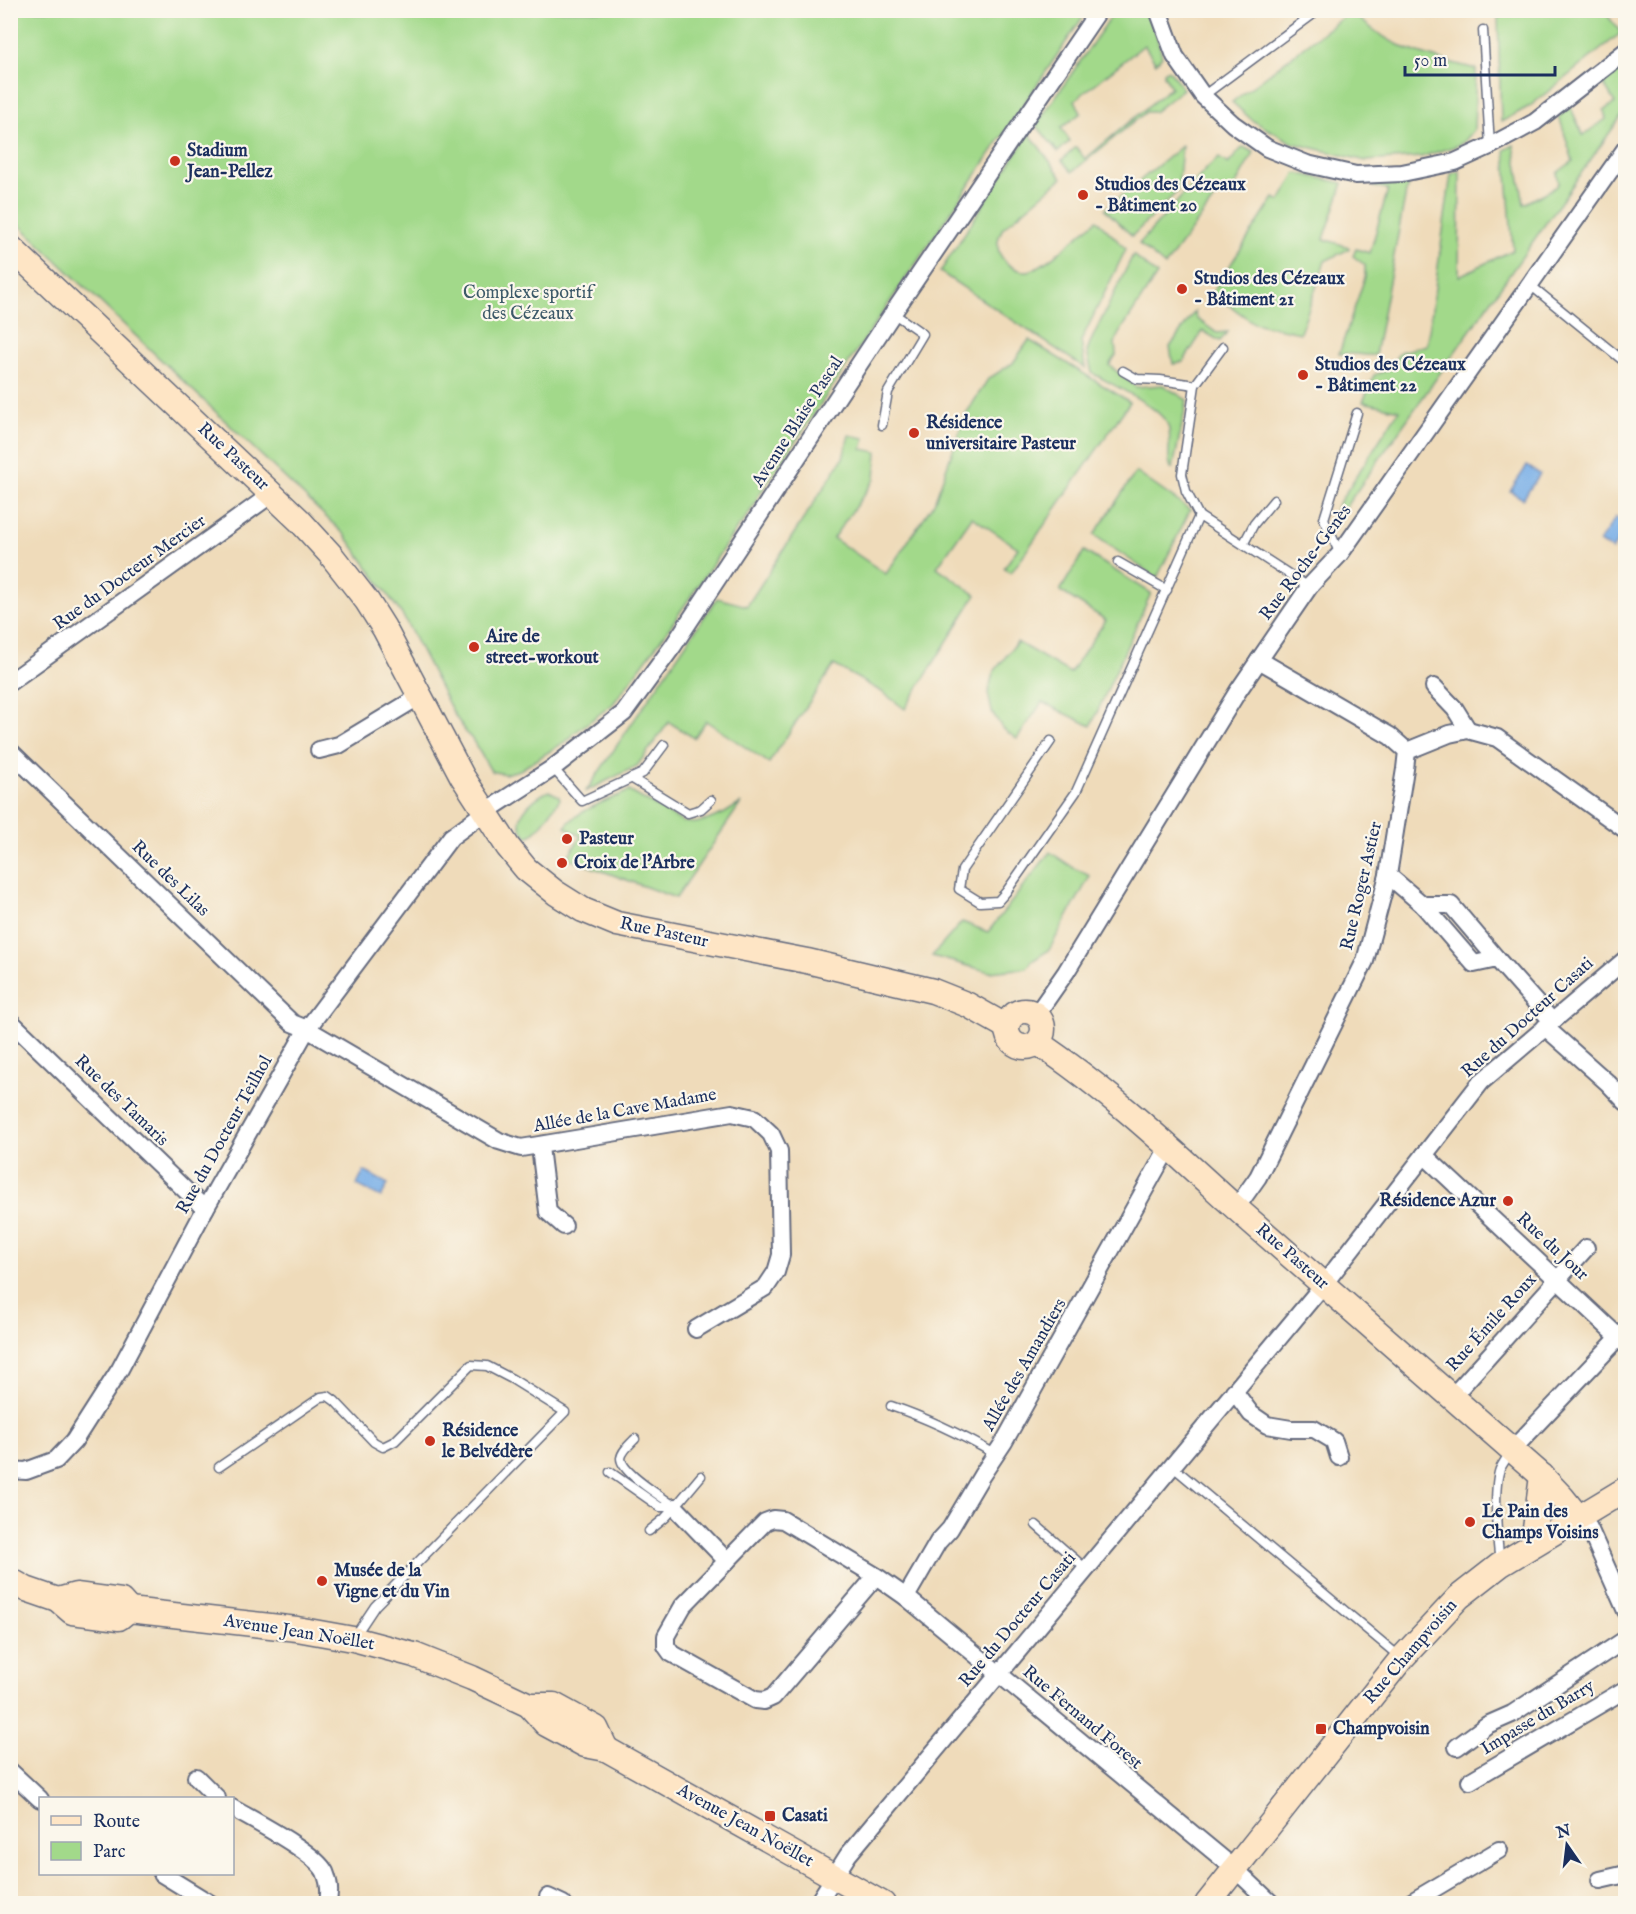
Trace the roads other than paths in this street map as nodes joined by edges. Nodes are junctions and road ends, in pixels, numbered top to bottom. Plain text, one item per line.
1 (1099, 10) edge
2 (1158, 10) edge
3 (1312, 15) dead end
4 (1483, 30) dead end
5 (1626, 51) edge
6 (1203, 96) junction
7 (1490, 147) junction
8 (1626, 148) edge
9 (10, 247) edge
10 (1529, 284) junction
11 (893, 313) junction
12 (1223, 347) dead end
13 (1626, 363) edge
14 (1123, 370) dead end
15 (1195, 385) junction
16 (1357, 413) dead end
17 (882, 425) dead end
18 (272, 494) junction
19 (1274, 500) dead end
20 (1199, 516) junction
21 (1244, 543) junction
22 (1340, 554) junction
23 (1118, 562) dead end
24 (1309, 587) junction
25 (1167, 590) junction
26 (1259, 660) junction
27 (10, 682) edge
28 (1434, 687) dead end
29 (420, 696) junction
30 (1468, 730) junction
31 (1051, 741) dead end
32 (663, 744) dead end
33 (319, 750) dead end
34 (10, 751) edge
35 (1407, 751) junction
36 (553, 768) junction
37 (631, 778) junction
38 (711, 800) dead end
39 (485, 812) junction
40 (1626, 830) edge
41 (1388, 875) junction
42 (1626, 958) edge
43 (1036, 1014) junction
44 (10, 1021) edge
45 (1548, 1024) junction
46 (1007, 1027) junction
47 (307, 1029) junction
48 (1038, 1043) junction
49 (1626, 1102) edge
50 (1169, 1146) junction
51 (540, 1147) junction
52 (1424, 1155) junction
53 (1236, 1208) junction
54 (205, 1209) junction
55 (564, 1226) dead end
56 (1586, 1248) dead end
57 (1558, 1279) junction
58 (1324, 1284) junction
59 (696, 1329) dead end
60 (1623, 1338) edge
61 (1234, 1391) junction
62 (1451, 1398) junction
63 (891, 1406) dead end
64 (635, 1439) dead end
65 (1512, 1450) junction
66 (995, 1454) junction
67 (1338, 1457) dead end
68 (1172, 1466) junction
69 (219, 1467) dead end
70 (10, 1470) edge
71 (610, 1473) dead end
72 (701, 1476) dead end
73 (1542, 1476) junction
74 (1626, 1489) edge
75 (675, 1507) junction
76 (1578, 1517) junction
77 (1036, 1526) dead end
78 (649, 1531) dead end
79 (1533, 1544) junction
80 (727, 1561) junction
81 (1500, 1565) junction
82 (1086, 1569) junction
83 (876, 1576) junction
84 (10, 1580) edge
85 (906, 1597) junction
86 (1624, 1604) edge
87 (353, 1638) junction
88 (1626, 1639) edge
89 (1402, 1658) junction
90 (998, 1674) junction
91 (1626, 1689) edge
92 (1457, 1747) dead end
93 (10, 1771) edge
94 (196, 1777) dead end
95 (1470, 1781) dead end
96 (216, 1797) edge
97 (39, 1798) edge
98 (234, 1809) edge
99 (1499, 1850) dead end
100 (1235, 1869) junction
101 (1626, 1874) edge
102 (164, 1875) edge
103 (834, 1875) junction
104 (1600, 1880) dead end
105 (211, 1904) edge
106 (327, 1904) edge
107 (817, 1904) edge
108 (883, 1904) edge
109 (1207, 1904) edge
110 (1272, 1904) edge
111 (1408, 1904) edge

1 - 11 street, Avenue Blaise Pascal
2 - 6 street
3 - 6 lane
4 - 7 lane
5 - 7 street
6 - 7 street
8 - 10 street, Rue Roche-Genès
9 - 18 main road, Rue Pasteur
10 - 13 lane
10 - 22 street, Rue Roche-Genès
11 - 17 lane
11 - 36 street, Avenue Blaise Pascal
12 - 15 lane
14 - 15 lane
15 - 20 lane
16 - 22 lane
18 - 27 street, Rue du Docteur Mercier
18 - 29 main road, Rue Pasteur
19 - 21 lane
20 - 21 lane
20 - 25 lane
21 - 24 lane
22 - 24 street, Rue Roche-Genès
23 - 25 lane
24 - 26 street, Rue Roche-Genès
25 - 31 lane
26 - 35 street
26 - 43 street, Rue Roche-Genès
28 - 30 street
29 - 33 street
29 - 39 main road, Rue Pasteur
30 - 35 street
30 - 40 street
32 - 37 lane
34 - 47 street, Rue des Lilas
35 - 41 street, Rue Roger Astier
36 - 37 lane
36 - 39 street, Avenue Blaise Pascal
37 - 38 lane
39 - 46 main road, Rue Pasteur
39 - 47 street, Rue du Docteur Teilhol
41 - 45 street
41 - 53 street, Rue Roger Astier
42 - 45 street, Rue du Docteur Casati
43 - 46 main road
43 - 48 main road
44 - 54 street, Rue des Tamaris
45 - 49 street
45 - 52 street, Rue du Docteur Casati
46 - 48 main road
47 - 51 street, Allée de la Cave Madame
47 - 54 street, Rue du Docteur Teilhol
48 - 50 main road, Rue Pasteur
50 - 53 main road, Rue Pasteur
50 - 66 street, Allée des Amandiers
51 - 55 street
51 - 59 street, Allée de la Cave Madame
52 - 57 street, Rue du Jour
52 - 58 street, Rue du Docteur Casati
53 - 58 main road, Rue Pasteur
54 - 70 street, Rue du Docteur Teilhol
56 - 57 street, Rue Émile Roux
57 - 60 street, Rue du Jour
57 - 62 street, Rue Émile Roux
58 - 61 street, Rue du Docteur Casati
58 - 62 main road, Rue Pasteur
60 - 65 street
61 - 67 street
61 - 68 street, Rue du Docteur Casati
62 - 65 main road, Rue Pasteur
63 - 66 lane
64 - 75 lane
65 - 73 main road, Rue Pasteur
65 - 81 lane
66 - 85 street, Allée des Amandiers
68 - 82 street, Rue du Docteur Casati
68 - 89 lane
69 - 87 lane
71 - 75 lane
72 - 75 lane
73 - 76 main road, Rue Pasteur
73 - 79 main road
74 - 76 main road, Rue Champvoisin
75 - 78 lane
75 - 80 street
76 - 79 main road, Rue Champvoisin
76 - 86 street
77 - 82 lane
79 - 81 main road, Rue Champvoisin
80 - 83 street, Rue Fernand Forest
80 - 83 street, Rue Fernand Forest
81 - 89 main road, Rue Champvoisin
82 - 90 street, Rue du Docteur Casati
83 - 85 street, Rue Fernand Forest
84 - 87 main road, Avenue Jean Noëllet
85 - 90 street, Rue Fernand Forest
87 - 103 main road, Avenue Jean Noëllet
88 - 92 street
89 - 100 main road, Rue Champvoisin
90 - 100 street, Rue Fernand Forest
90 - 103 street, Rue du Docteur Casati
91 - 95 street, Impasse du Barry
93 - 97 street
94 - 96 street
98 - 106 street
99 - 111 street
100 - 109 main road, Rue Champvoisin
100 - 110 street, Rue Fernand Forest
101 - 104 street
102 - 105 street
103 - 107 street, Rue du Docteur Casati
103 - 108 main road, Avenue Jean Noëllet

